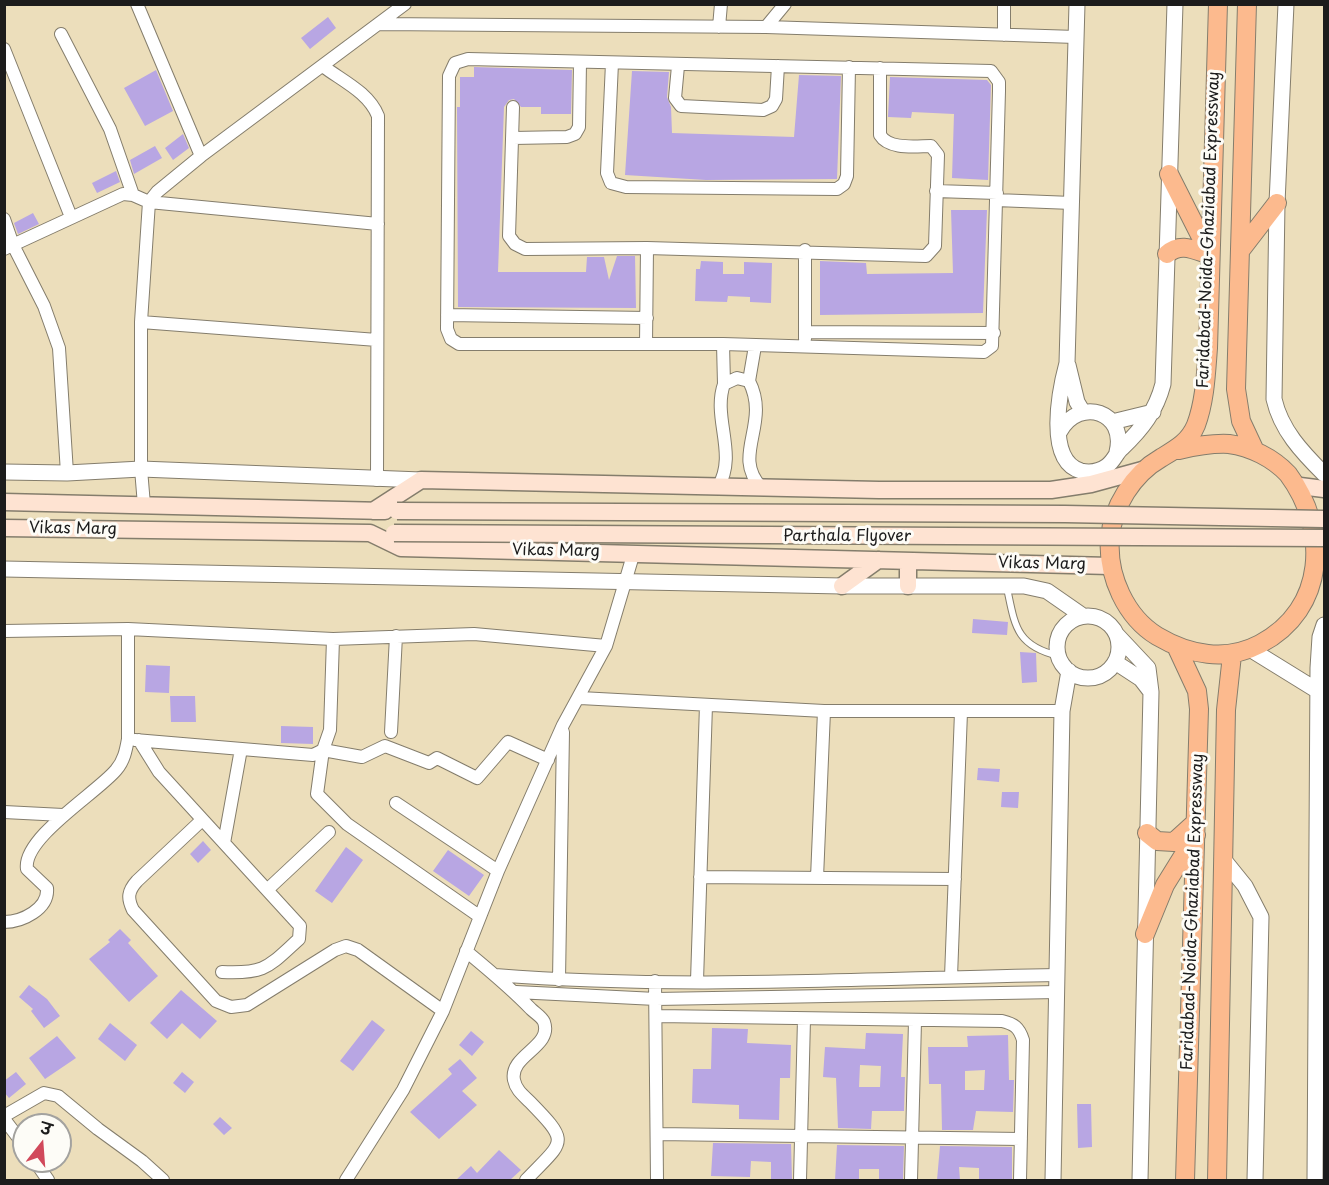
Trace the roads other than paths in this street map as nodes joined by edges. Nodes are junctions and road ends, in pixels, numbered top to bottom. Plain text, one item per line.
1 (137, 4) edge
2 (405, 4) edge
3 (721, 4) edge
4 (785, 4) edge
5 (1004, 4) edge
6 (1077, 4) edge
7 (1175, 4) edge
8 (1218, 4) edge
9 (1247, 4) edge
10 (1286, 4) edge
11 (378, 24) junction
12 (719, 27) junction
13 (765, 27) junction
14 (60, 34) dead end
15 (1004, 35) junction
16 (1076, 37) junction
17 (4, 49) edge
18 (580, 63) junction
19 (612, 63) junction
20 (678, 66) junction
21 (778, 66) junction
22 (324, 67) junction
23 (849, 67) junction
24 (880, 68) junction
25 (513, 107) dead end
26 (1215, 120) junction
27 (1244, 120) junction
28 (513, 138) junction
29 (201, 156) junction
30 (1169, 174) junction
31 (936, 191) junction
32 (134, 195) junction
33 (997, 196) junction
34 (150, 202) junction
35 (1071, 203) junction
36 (1278, 203) junction
37 (71, 217) junction
38 (4, 219) edge
39 (378, 224) junction
40 (9, 247) edge
41 (647, 248) junction
42 (805, 250) junction
43 (1240, 251) junction
44 (1167, 254) junction
45 (1210, 255) junction
46 (447, 315) junction
47 (647, 318) junction
48 (141, 322) junction
49 (805, 332) junction
50 (994, 333) junction
51 (378, 340) junction
52 (646, 344) junction
53 (723, 345) junction
54 (755, 346) junction
55 (804, 348) junction
56 (1067, 363) junction
57 (749, 381) junction
58 (724, 384) junction
59 (1083, 412) junction
60 (1153, 412) junction
61 (1112, 422) junction
62 (1060, 431) junction
63 (1179, 450) junction
64 (1255, 451) junction
65 (1115, 456) junction
66 (1075, 468) junction
67 (141, 469) junction
68 (4, 472) edge
69 (1138, 472) junction
70 (67, 473) junction
71 (1324, 474) edge
72 (753, 475) junction
73 (723, 476) junction
74 (377, 480) junction
75 (421, 480) junction
76 (1300, 486) junction
77 (1324, 489) edge
78 (1058, 490) junction
79 (4, 502) edge
80 (144, 506) junction
81 (373, 511) junction
82 (1324, 519) edge
83 (4, 528) edge
84 (370, 532) junction
85 (1324, 538) edge
86 (634, 552) junction
87 (878, 560) junction
88 (908, 561) junction
89 (1110, 566) junction
90 (4, 569) edge
91 (627, 581) junction
92 (1321, 581) edge
93 (842, 586) junction
94 (908, 586) junction
95 (1006, 586) junction
96 (1083, 616) junction
97 (1324, 625) edge
98 (128, 629) junction
99 (4, 631) edge
100 (1117, 635) junction
101 (396, 636) junction
102 (333, 639) junction
103 (606, 646) junction
104 (1177, 648) junction
105 (1250, 649) junction
106 (1233, 655) junction
107 (1059, 656) junction
108 (1115, 662) junction
109 (1069, 671) junction
110 (1322, 691) edge
111 (1151, 692) junction
112 (580, 698) junction
113 (706, 705) junction
114 (824, 711) junction
115 (1062, 711) junction
116 (961, 712) junction
117 (563, 725) junction
118 (391, 732) dead end
119 (134, 740) junction
120 (241, 749) junction
121 (322, 750) junction
122 (548, 760) junction
123 (396, 803) dead end
124 (4, 812) edge
125 (63, 815) junction
126 (202, 820) junction
127 (1196, 828) junction
128 (329, 832) dead end
129 (1148, 833) junction
130 (224, 843) junction
131 (1224, 860) junction
132 (498, 871) junction
133 (700, 877) junction
134 (817, 878) junction
135 (955, 879) junction
136 (267, 890) junction
137 (479, 916) junction
138 (4, 922) edge
139 (1145, 934) junction
140 (466, 951) junction
141 (222, 972) dead end
142 (495, 975) junction
143 (1057, 975) junction
144 (951, 976) junction
145 (559, 980) junction
146 (655, 981) junction
147 (697, 981) junction
148 (516, 992) junction
149 (1058, 992) junction
150 (656, 999) junction
151 (443, 1011) junction
152 (657, 1016) junction
153 (804, 1019) junction
154 (915, 1022) junction
155 (4, 1117) edge
156 (657, 1134) junction
157 (801, 1136) junction
158 (912, 1137) junction
159 (1021, 1139) junction
160 (163, 1180) edge
161 (346, 1180) edge
162 (526, 1180) edge
163 (657, 1180) edge
164 (800, 1180) edge
165 (911, 1180) edge
166 (1020, 1180) edge
167 (1053, 1180) edge
168 (1140, 1180) edge
169 (1185, 1180) edge
170 (1217, 1180) edge
171 (1255, 1180) edge
172 (1315, 1180) edge

1 - 29 street
2 - 11 street
3 - 12 street
4 - 13 street
5 - 15 street
6 - 16 street
7 - 30 street
8 - 26 main road, Faridabad-Noida-Ghaziabad Expressway
9 - 27 main road, Faridabad-Noida-Ghaziabad Expressway
10 - 36 street
11 - 12 street
11 - 22 street
12 - 13 street
13 - 15 street
14 - 32 street
15 - 16 street
16 - 35 street
17 - 37 street
18 - 19 street
18 - 28 street
18 - 46 street
19 - 20 street
19 - 23 street
20 - 21 street
20 - 21 street
21 - 23 street
22 - 29 street
22 - 39 street
23 - 24 street
24 - 31 street
24 - 33 street
25 - 28 street
26 - 27 main road
26 - 45 main road, Faridabad-Noida-Ghaziabad Expressway
27 - 43 main road, Faridabad-Noida-Ghaziabad Expressway
28 - 41 street
29 - 34 street
30 - 44 street
30 - 45 main road
31 - 33 street
31 - 42 street
32 - 34 street
32 - 37 street
33 - 35 street
33 - 50 street
34 - 39 street
34 - 48 street
35 - 56 street
36 - 43 main road
36 - 71 street
37 - 40 street
38 - 40 street
39 - 51 street
40 - 70 street
41 - 42 street
41 - 47 street
42 - 49 street
43 - 64 main road, Faridabad-Noida-Ghaziabad Expressway
44 - 45 main road
44 - 60 street
45 - 63 main road, Faridabad-Noida-Ghaziabad Expressway
46 - 47 street
46 - 52 street
47 - 52 street
48 - 51 street
48 - 67 street
49 - 50 street
49 - 55 street
50 - 55 street
51 - 74 street
52 - 53 street
53 - 54 street
53 - 58 street
54 - 55 street
54 - 57 street
56 - 59 street
56 - 62 street
57 - 58 street
57 - 72 street
58 - 73 street
59 - 61 street
59 - 62 street
60 - 61 street
60 - 65 street
61 - 65 street
62 - 66 street
63 - 64 main road
63 - 69 main road
64 - 76 main road
65 - 66 street
65 - 69 street
66 - 78 street
67 - 70 street
67 - 74 street
67 - 80 street
68 - 70 street
69 - 78 main road
69 - 89 main road
72 - 73 main road
72 - 73 street
72 - 78 main road
73 - 75 main road
74 - 75 street
75 - 81 main road
76 - 77 main road
76 - 92 main road
79 - 80 main road, Vikas Marg
80 - 81 main road, Vikas Marg
81 - 82 main road, Parthala Flyover, bridge
83 - 84 main road, Vikas Marg
84 - 85 main road, Parthala Flyover, bridge
84 - 86 main road, Vikas Marg
86 - 87 main road, Vikas Marg
86 - 91 street
87 - 88 main road, Vikas Marg
87 - 93 main road
88 - 89 main road, Vikas Marg
88 - 94 main road
89 - 104 main road
90 - 91 street
91 - 93 street
91 - 103 street
92 - 105 main road
93 - 94 street
94 - 95 street
95 - 96 street
95 - 107 lane
96 - 100 street
96 - 107 street
97 - 110 street
98 - 99 street
98 - 102 street
98 - 119 street
100 - 108 street
100 - 111 street
101 - 102 street
101 - 103 street
101 - 118 street
102 - 121 street
103 - 112 street
104 - 106 main road
104 - 127 main road, Faridabad-Noida-Ghaziabad Expressway
105 - 106 main road
105 - 110 street
106 - 131 main road, Faridabad-Noida-Ghaziabad Expressway
107 - 109 street
108 - 109 street
108 - 111 street
109 - 115 street
110 - 172 street
111 - 129 street
112 - 113 street
112 - 117 street
113 - 114 street
113 - 133 street
114 - 116 street
114 - 134 street
115 - 116 street
115 - 143 street
116 - 135 street
117 - 122 street
117 - 145 street
119 - 120 street
119 - 125 street
119 - 126 street
120 - 121 street
120 - 130 street
121 - 122 street
121 - 137 street
122 - 132 street
123 - 132 street
124 - 125 street
125 - 138 street
126 - 130 street
126 - 151 street
127 - 129 main road
127 - 139 main road
127 - 169 main road, Faridabad-Noida-Ghaziabad Expressway
128 - 136 street
129 - 139 street
130 - 136 street
131 - 170 main road, Faridabad-Noida-Ghaziabad Expressway
131 - 171 street
132 - 137 street
133 - 134 street
133 - 147 street
134 - 135 street
135 - 144 street
136 - 141 street
137 - 140 street
139 - 168 street
140 - 142 street
140 - 151 street
142 - 145 street
142 - 148 street
143 - 144 street
143 - 149 street
144 - 147 street
145 - 146 street
146 - 147 street
146 - 150 street
148 - 150 street
148 - 162 street
149 - 150 street
149 - 167 street
150 - 152 street
151 - 161 street
152 - 153 street
152 - 156 street
153 - 154 street
153 - 157 street
154 - 158 street
154 - 159 street
155 - 160 street
156 - 157 street
156 - 163 street
157 - 158 street
157 - 164 street
158 - 159 street
158 - 165 street
159 - 166 street

